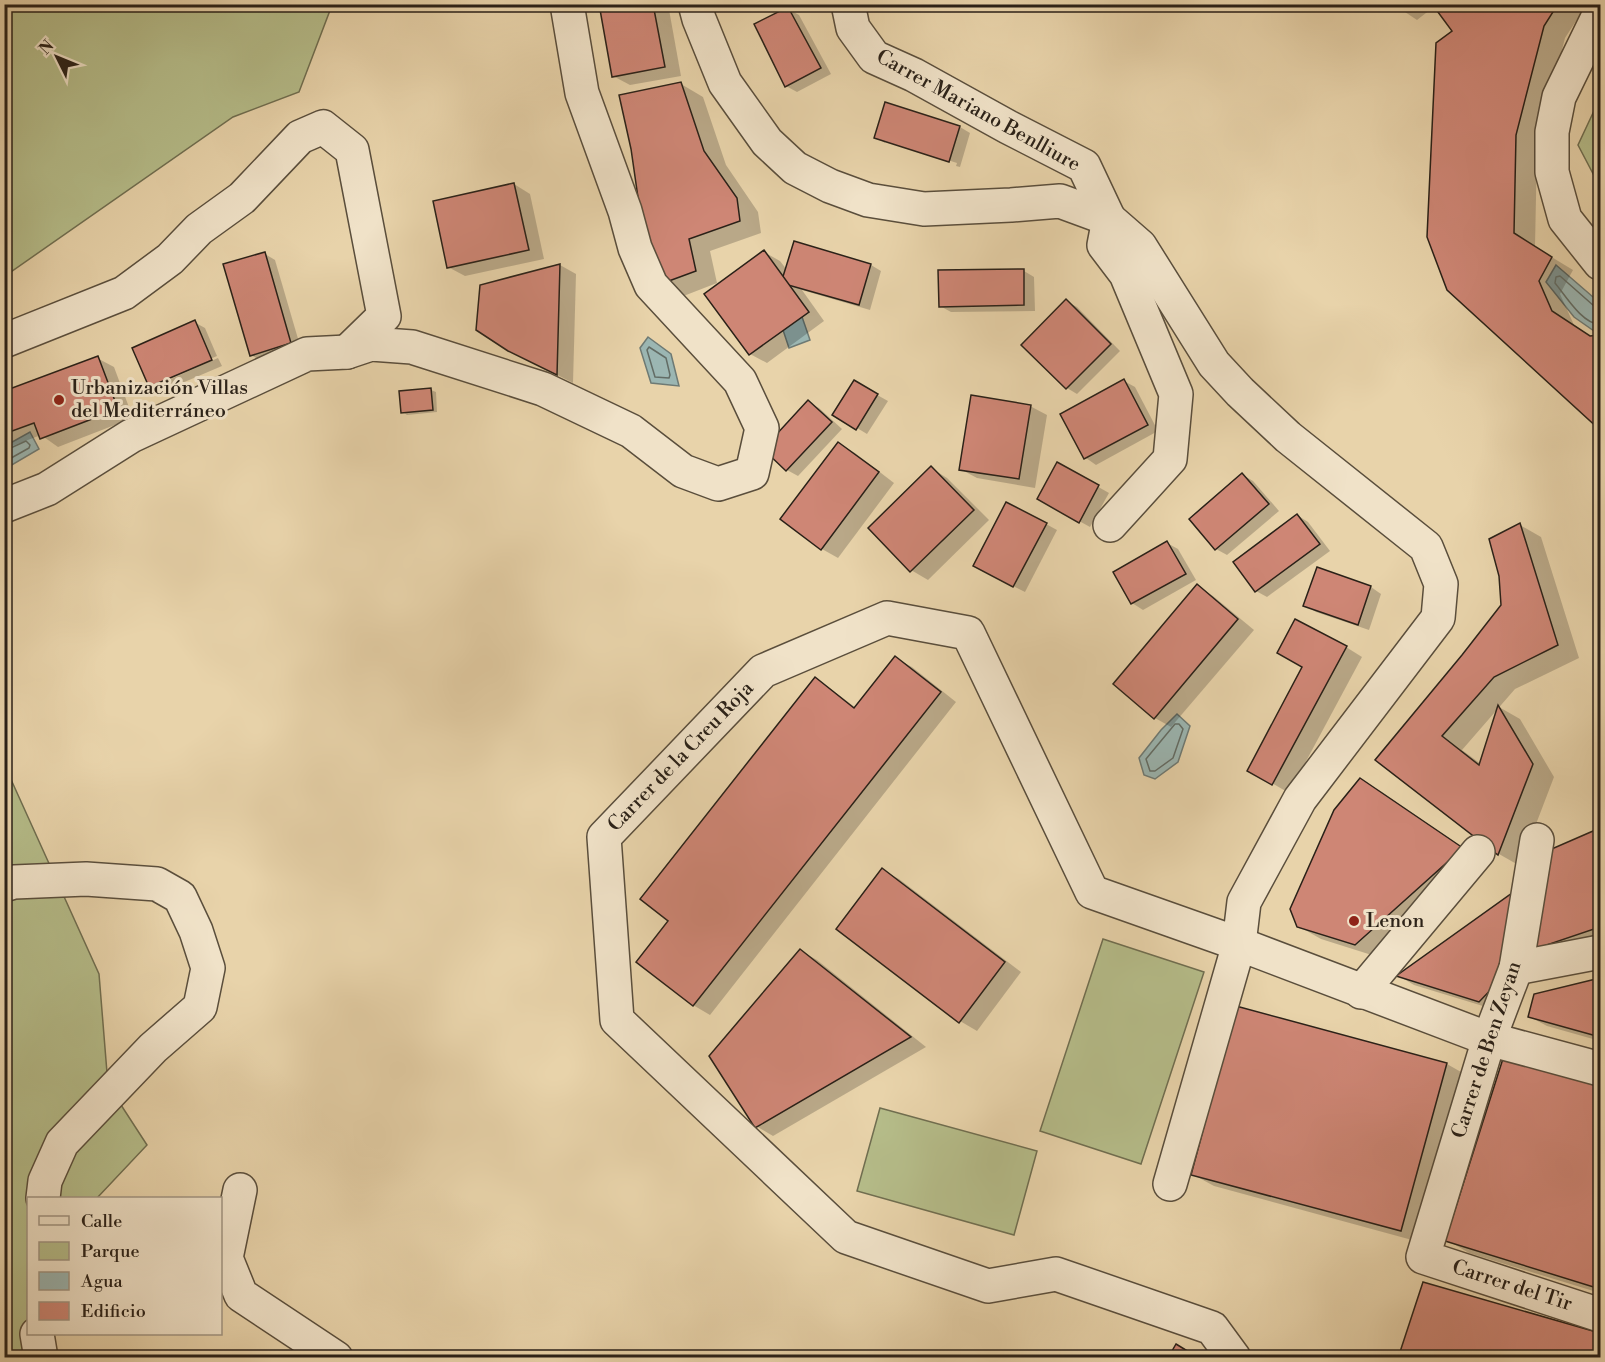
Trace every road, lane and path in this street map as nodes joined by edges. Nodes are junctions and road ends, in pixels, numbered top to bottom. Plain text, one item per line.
1 (567, 4) edge
2 (695, 4) edge
3 (848, 4) edge
4 (1600, 13) edge
5 (1109, 219) junction
6 (1600, 263) edge
7 (4, 341) edge
8 (347, 352) junction
9 (4, 506) edge
10 (1110, 525) dead end
11 (1537, 840) dead end
12 (1478, 852) dead end
13 (4, 885) edge
14 (1239, 944) junction
15 (1600, 952) edge
16 (1516, 968) junction
17 (1361, 992) junction
18 (1489, 1038) junction
19 (1600, 1069) edge
20 (1170, 1184) dead end
21 (240, 1190) dead end
22 (43, 1197) edge
23 (1423, 1257) joint
24 (1600, 1315) edge
25 (37, 1335) edge
26 (41, 1358) edge
27 (336, 1358) edge
28 (1234, 1358) edge

1 - 8 street
2 - 5 street
3 - 5 street, Carrer Mariano Benlliure
4 - 6 street
5 - 10 street
5 - 14 street
7 - 8 street
8 - 9 street
11 - 16 street, Carrer de Ben Zeyan
12 - 17 street
13 - 22 street
14 - 17 street
14 - 20 street
14 - 28 street, Carrer de la Creu Roja
15 - 16 street
16 - 18 street, Carrer de Ben Zeyan
17 - 18 street
18 - 19 street
18 - 23 street, Carrer de Ben Zeyan
21 - 27 street
23 - 24 street, Carrer del Tir
25 - 26 street

